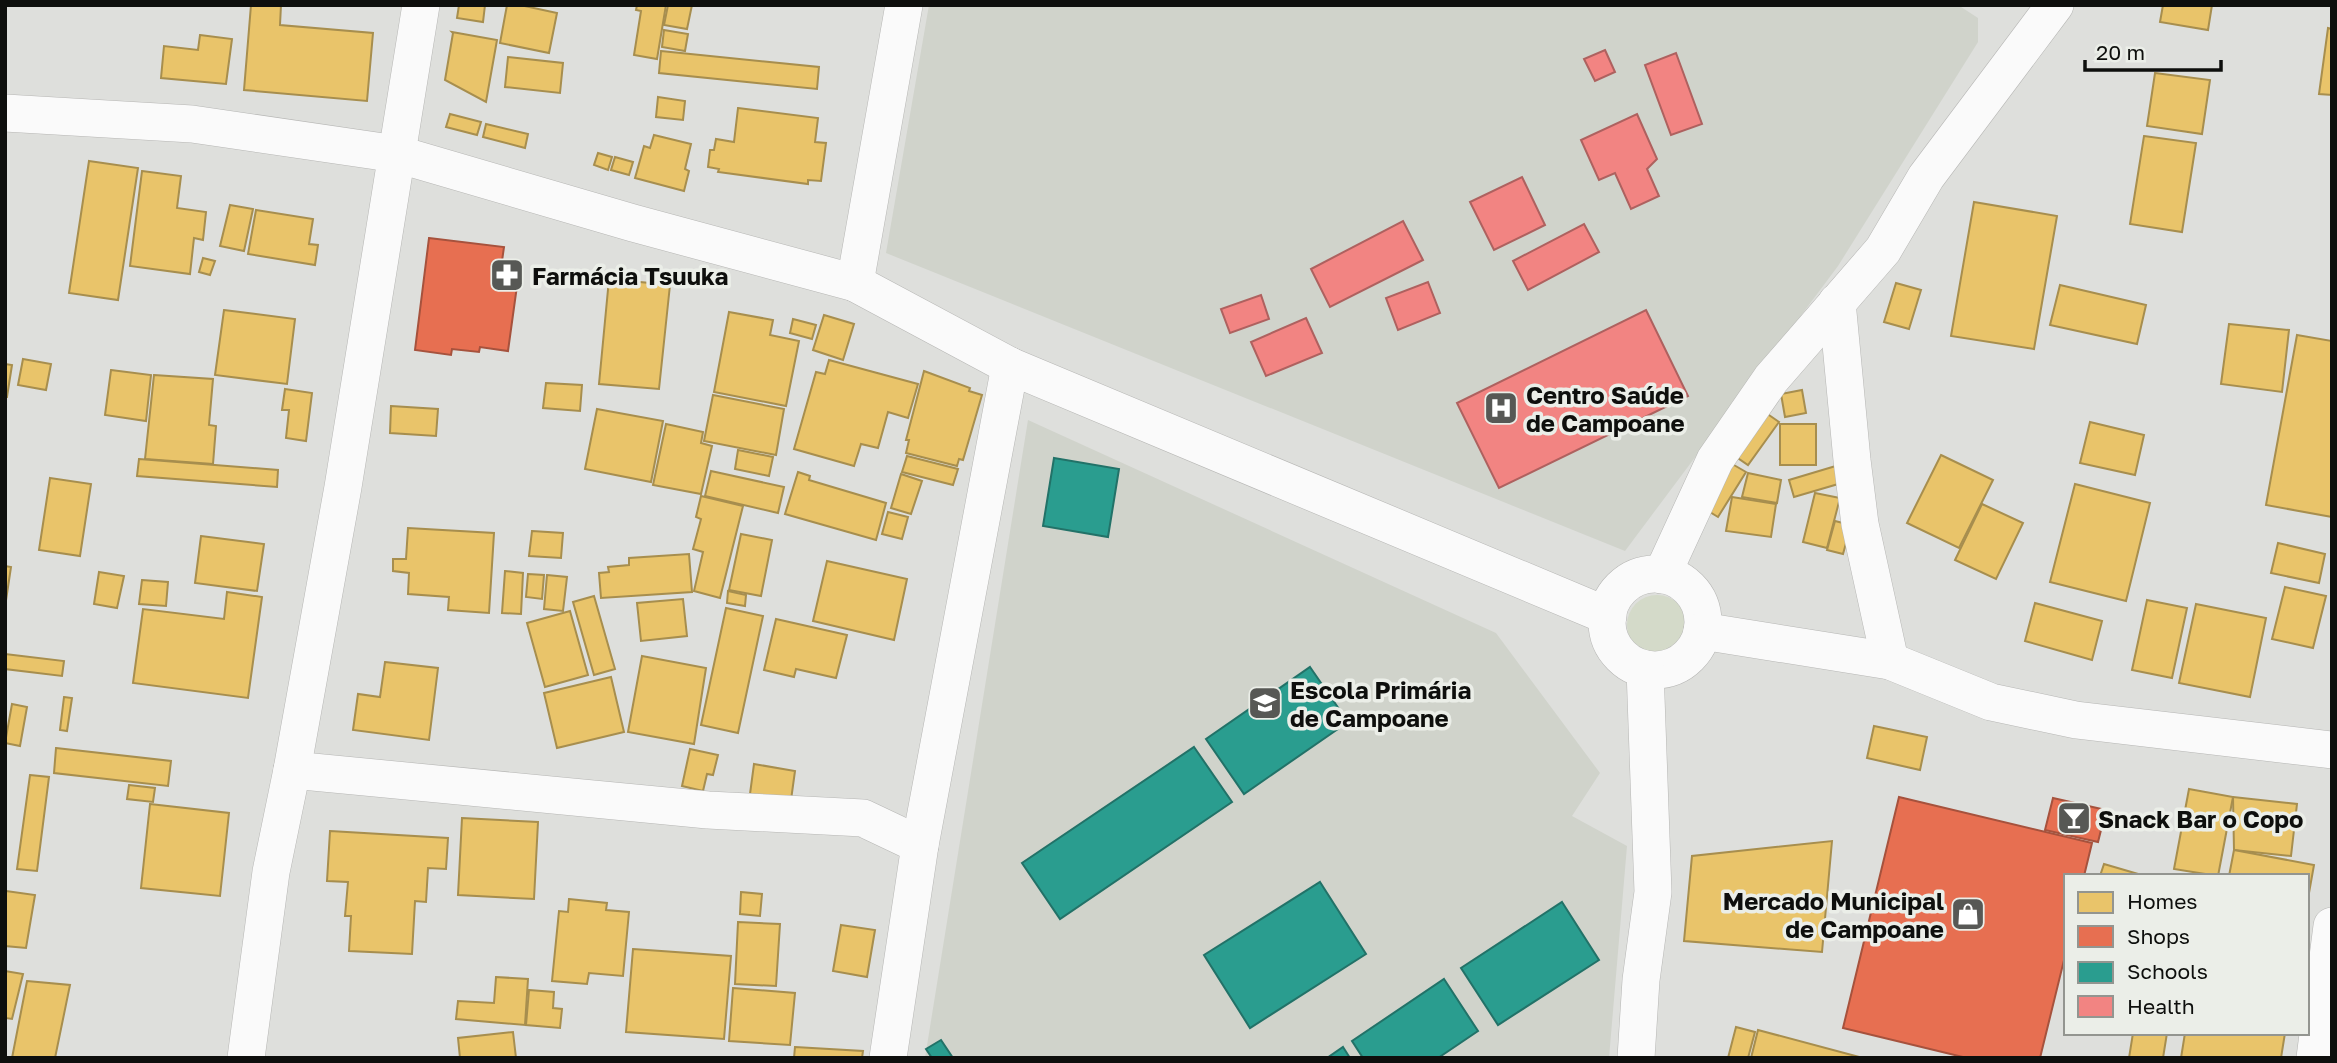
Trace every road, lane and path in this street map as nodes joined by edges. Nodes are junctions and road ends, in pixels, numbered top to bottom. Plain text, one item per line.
1 (421, 5) edge
2 (904, 5) edge
3 (2039, 10) edge
4 (5, 113) edge
5 (397, 154) junction
6 (855, 283) junction
7 (1837, 302) junction
8 (1010, 366) junction
9 (1662, 575) junction
10 (1608, 615) junction
11 (1702, 631) junction
12 (1890, 661) junction
13 (1645, 669) junction
14 (2332, 750) edge
15 (292, 770) junction
16 (920, 845) junction
17 (2332, 926) edge
18 (246, 1058) edge
19 (888, 1058) edge
20 (1636, 1058) edge
21 (2315, 1058) edge

1 - 5 street
2 - 6 street
3 - 7 street
4 - 5 street
5 - 6 street
5 - 15 street
6 - 8 street
7 - 9 street
7 - 12 street
8 - 10 street
8 - 16 street
9 - 10 street
9 - 11 street
10 - 13 street
11 - 12 street
11 - 13 street
12 - 14 street
13 - 20 street
15 - 16 street
15 - 18 street
16 - 19 street
17 - 21 street

